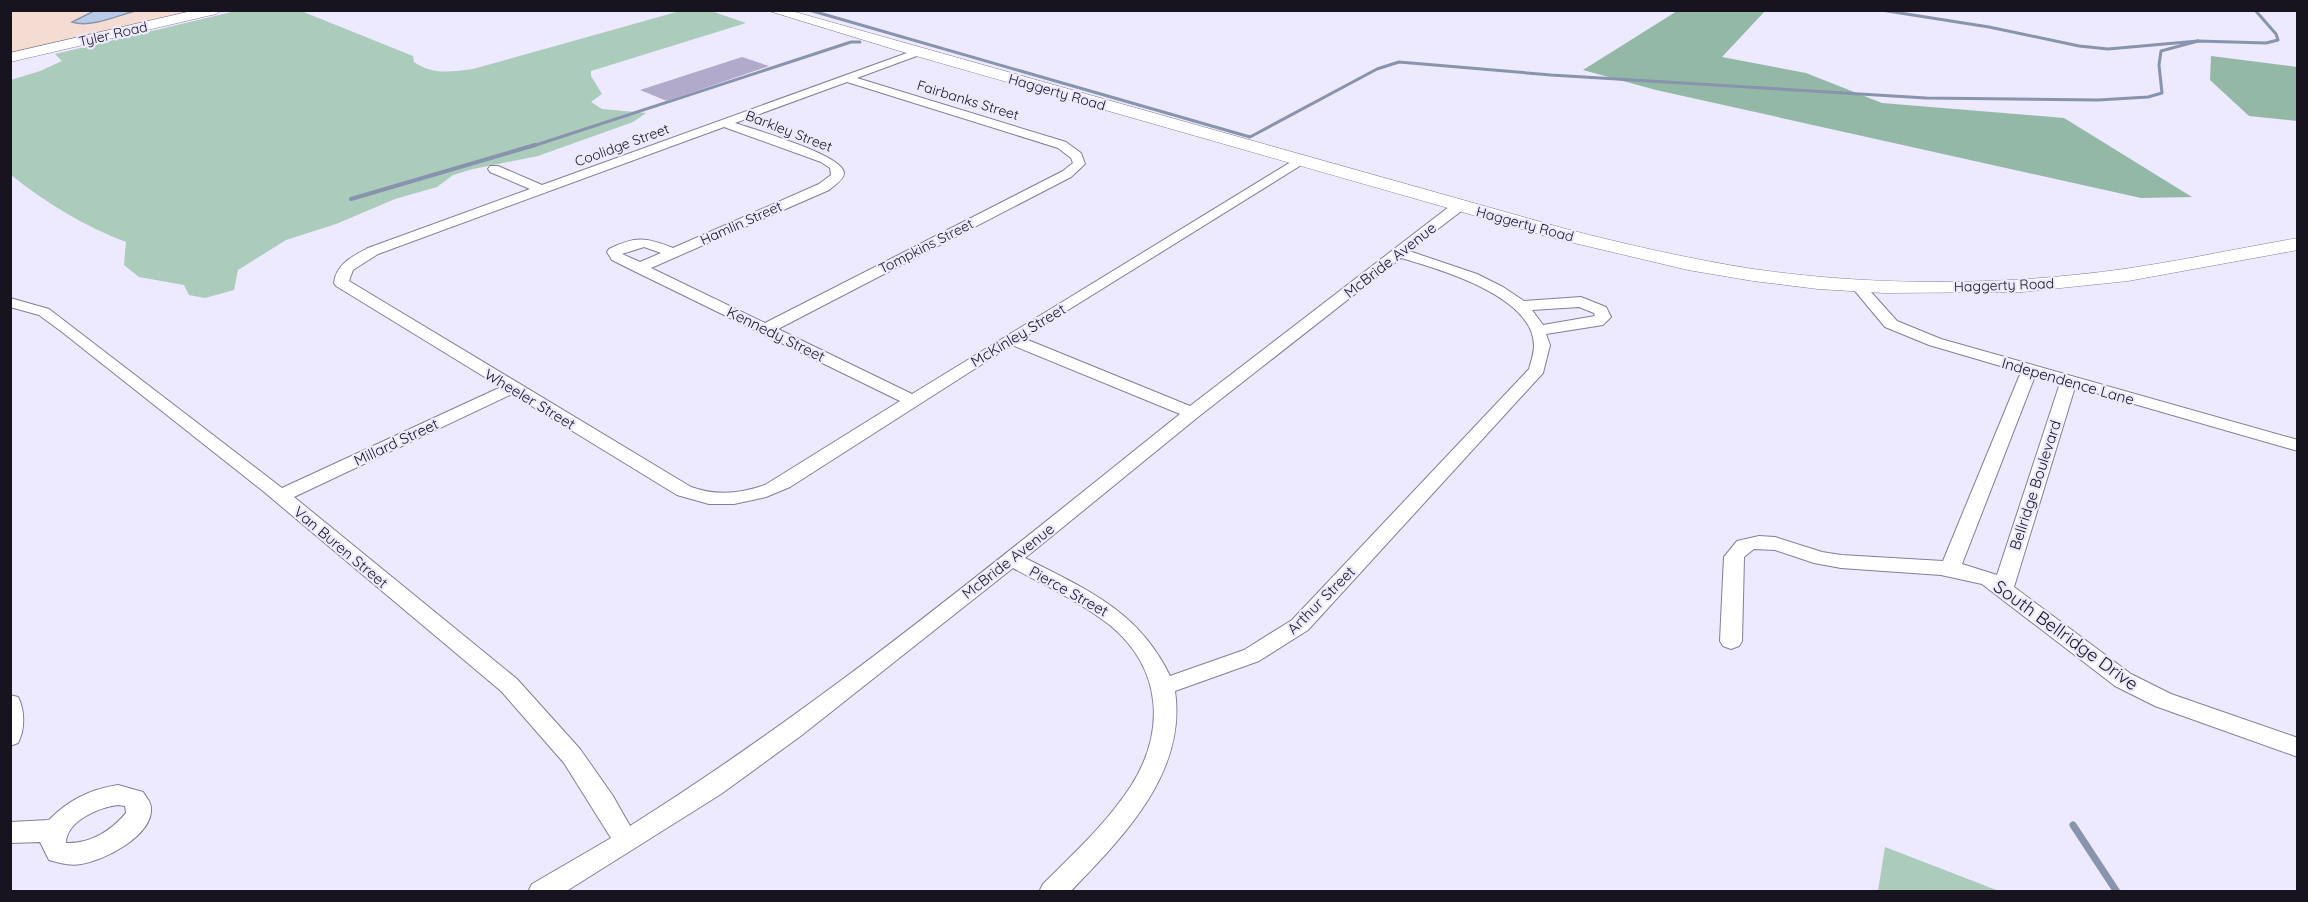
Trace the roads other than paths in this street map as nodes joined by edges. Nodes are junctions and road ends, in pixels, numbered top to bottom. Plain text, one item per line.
1 (216, 10) edge
2 (772, 10) edge
3 (918, 52) junction
4 (10, 58) edge
5 (846, 78) junction
6 (725, 123) junction
7 (1078, 158) joint
8 (1299, 161) junction
9 (494, 169) dead end
10 (838, 173) joint
11 (542, 190) junction
12 (1459, 206) junction
13 (2298, 244) edge
14 (673, 253) junction
15 (1400, 253) junction
16 (639, 268) junction
17 (342, 275) joint
18 (1857, 285) junction
19 (10, 302) edge
20 (1521, 306) junction
21 (766, 329) junction
22 (1539, 330) junction
23 (1013, 340) junction
24 (2030, 370) junction
25 (2069, 381) junction
26 (512, 388) junction
27 (911, 400) junction
28 (1192, 412) junction
29 (2298, 446) edge
30 (280, 496) junction
31 (733, 499) joint
32 (1011, 559) junction
33 (1959, 572) junction
34 (2003, 590) junction
35 (1731, 641) dead end
36 (1163, 686) junction
37 (10, 702) edge
38 (10, 737) edge
39 (2298, 748) edge
40 (57, 828) dead end
41 (10, 833) edge
42 (626, 842) junction
43 (541, 891) edge
44 (1052, 891) edge

1 - 4 main road, Tyler Road
2 - 3 main road, Haggerty Road
3 - 5 street, Coolidge Street
3 - 8 main road, Haggerty Road
5 - 6 street, Coolidge Street
5 - 7 street, Fairbanks Street
6 - 10 street, Barkley Street
6 - 11 street, Coolidge Street
7 - 21 street, Tompkins Street
8 - 12 main road, Haggerty Road
8 - 23 street, McKinley Street
9 - 11 street
10 - 14 street, Hamlin Street
11 - 17 street, Coolidge Street
12 - 15 street, McBride Avenue
12 - 18 main road, Haggerty Road
13 - 18 main road, Haggerty Road
14 - 16 street, Hamlin Street
14 - 16 street, Kennedy Street
15 - 20 street
15 - 28 street, McBride Avenue
16 - 21 street, Kennedy Street
17 - 26 street, Wheeler Street
18 - 24 street, Independence Lane
19 - 30 street, Van Buren Street
20 - 22 street
20 - 22 street
21 - 27 street, Kennedy Street
22 - 36 street, Arthur Street
23 - 27 street, McKinley Street
23 - 28 street
24 - 25 street, Independence Lane
24 - 33 street
25 - 29 street, Independence Lane
25 - 34 street, Bellridge Boulevard
26 - 30 street, Millard Street
26 - 31 street, Wheeler Street
27 - 31 street, McKinley Street
28 - 32 street, McBride Avenue
30 - 42 street, Van Buren Street
32 - 36 street, Pierce Street
32 - 42 street, McBride Avenue
33 - 34 street, South Bellridge Drive
33 - 35 street, South Bellridge Drive
34 - 39 street, South Bellridge Drive
36 - 44 street
37 - 38 street
40 - 41 street
42 - 43 street, McBride Avenue

